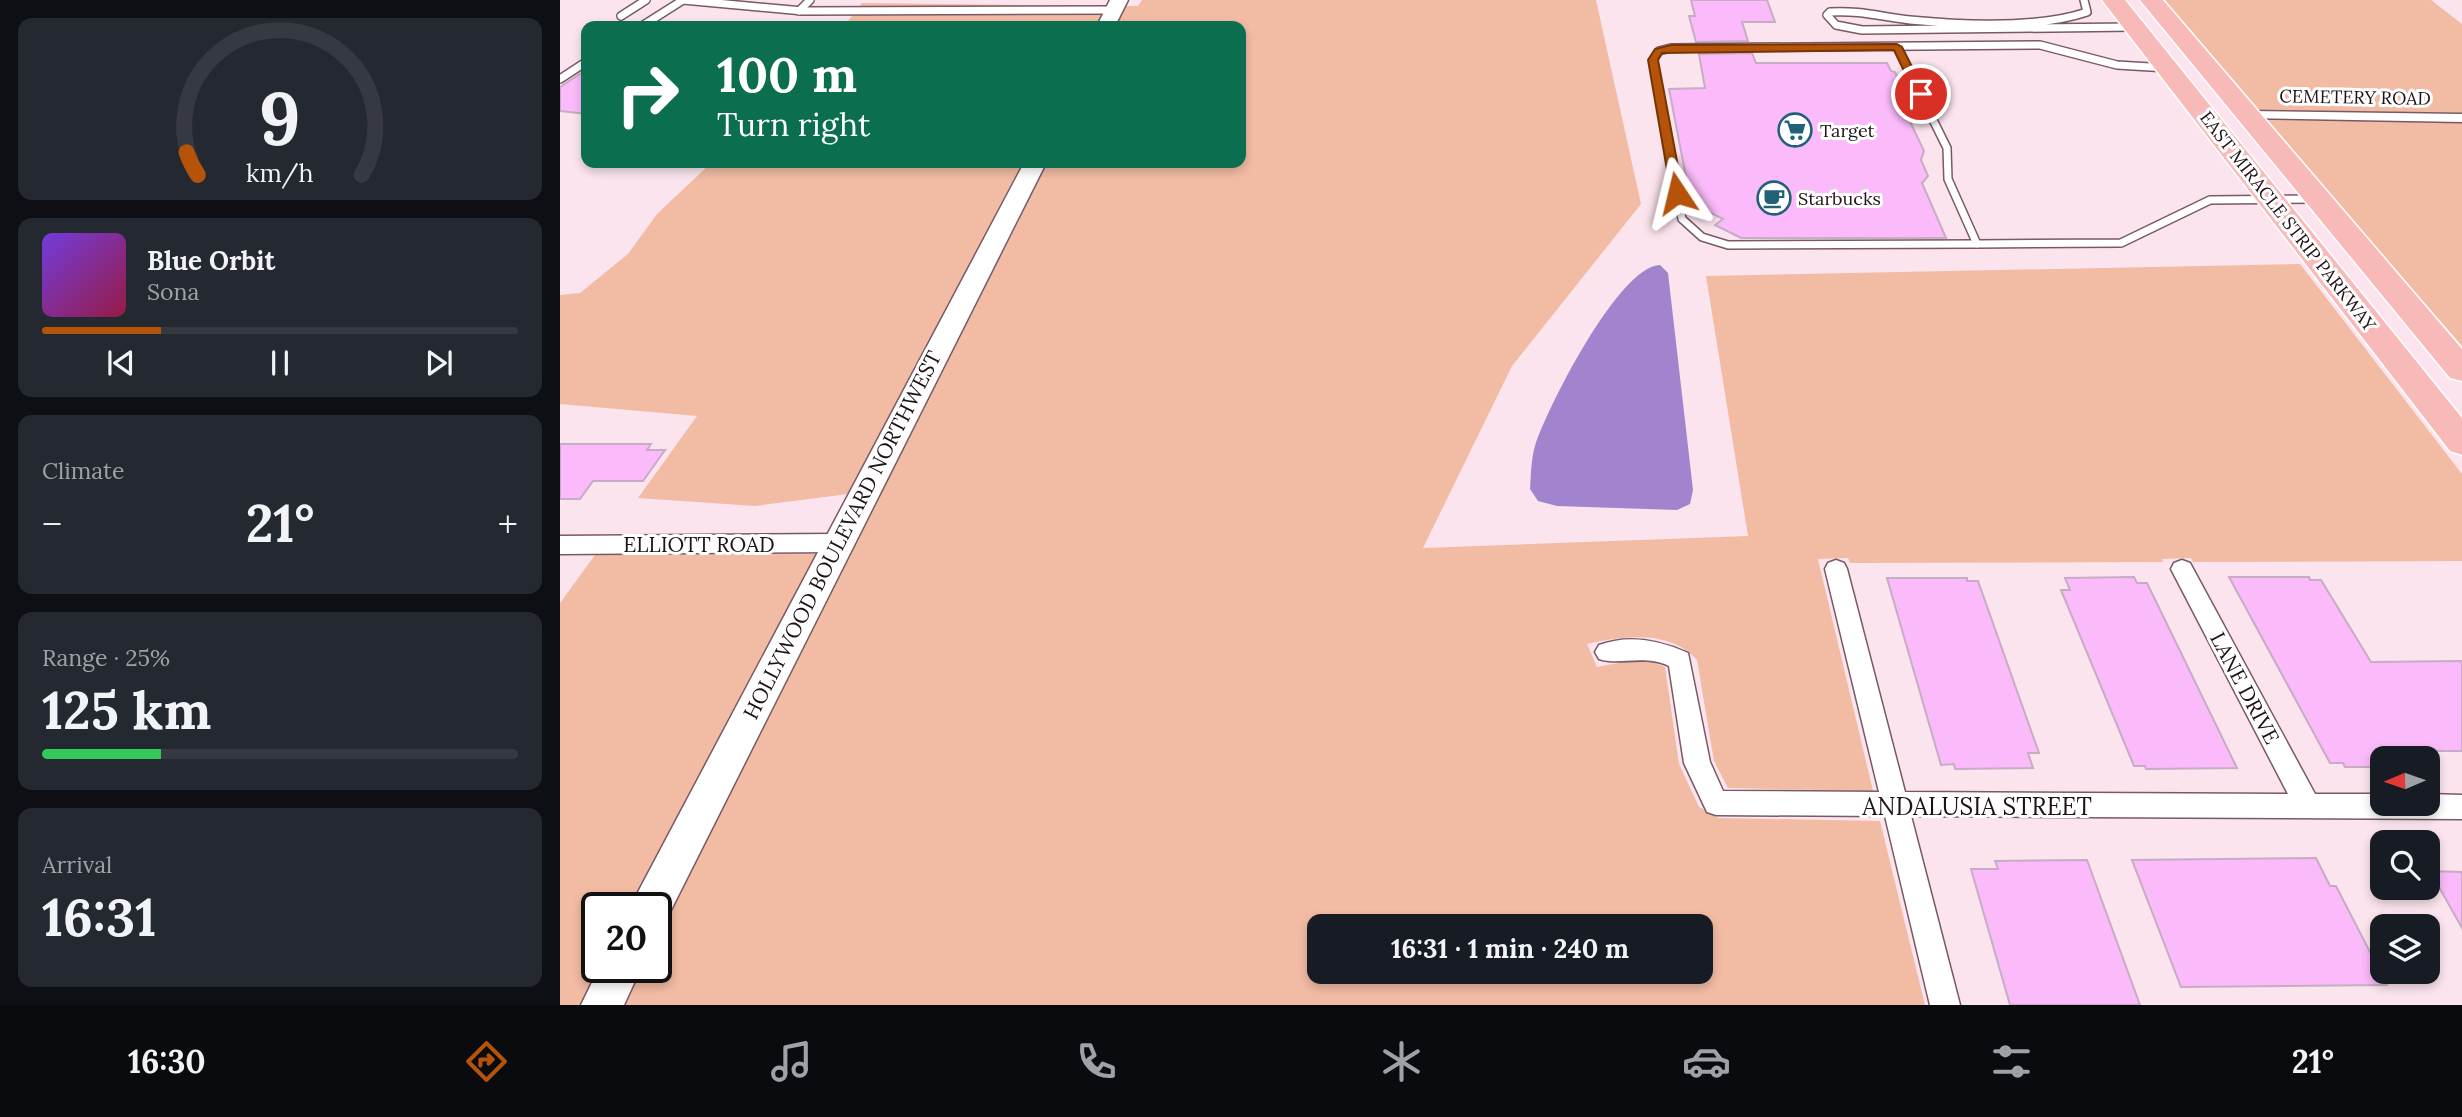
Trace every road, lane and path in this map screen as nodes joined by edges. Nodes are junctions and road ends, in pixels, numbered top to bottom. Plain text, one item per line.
1 (646, 0) edge
2 (683, 0) edge
3 (810, 0) edge
4 (2084, 0) edge
5 (2113, 0) edge
6 (2151, 0) edge
7 (799, 11) junction
8 (1113, 12) edge
9 (621, 16) dead end
10 (650, 21) edge
11 (2134, 27) junction
12 (1897, 47) junction
13 (581, 65) edge
14 (2166, 68) junction
15 (560, 79) edge
16 (2247, 115) junction
17 (2462, 118) edge
18 (1032, 168) edge
19 (2318, 199) junction
20 (2271, 200) junction
21 (1978, 244) junction
22 (2462, 370) edge
23 (2462, 442) edge
24 (838, 543) junction
25 (567, 545) edge
26 (560, 563) edge
27 (1836, 569) dead end
28 (2182, 569) dead end
29 (1607, 652) dead end
30 (1895, 806) junction
31 (2308, 806) junction
32 (2462, 807) edge
33 (659, 892) edge
34 (613, 983) edge
35 (602, 1005) edge
36 (1945, 1005) edge

1 - 9 lane
2 - 7 lane
2 - 10 lane
3 - 7 lane
4 - 11 lane
5 - 11 highway, EAST MIRACLE STRIP PARKWAY
6 - 16 highway, EAST MIRACLE STRIP PARKWAY
7 - 8 lane
11 - 14 highway, EAST MIRACLE STRIP PARKWAY
12 - 14 lane
12 - 21 lane
12 - 21 lane
13 - 15 lane
14 - 20 highway, EAST MIRACLE STRIP PARKWAY
16 - 17 street, CEMETERY ROAD
16 - 19 highway, EAST MIRACLE STRIP PARKWAY
18 - 24 street, HOLLYWOOD BOULEVARD NORTHWEST
19 - 20 lane
19 - 22 highway, EAST MIRACLE STRIP PARKWAY
20 - 21 lane
20 - 23 highway, EAST MIRACLE STRIP PARKWAY
24 - 25 street, ELLIOTT ROAD
24 - 33 street, HOLLYWOOD BOULEVARD NORTHWEST
25 - 26 street
27 - 30 street
28 - 31 street, LANE DRIVE
29 - 30 street, ANDALUSIA STREET
30 - 31 street, ANDALUSIA STREET
30 - 36 street
31 - 32 street, ANDALUSIA STREET
34 - 35 street

